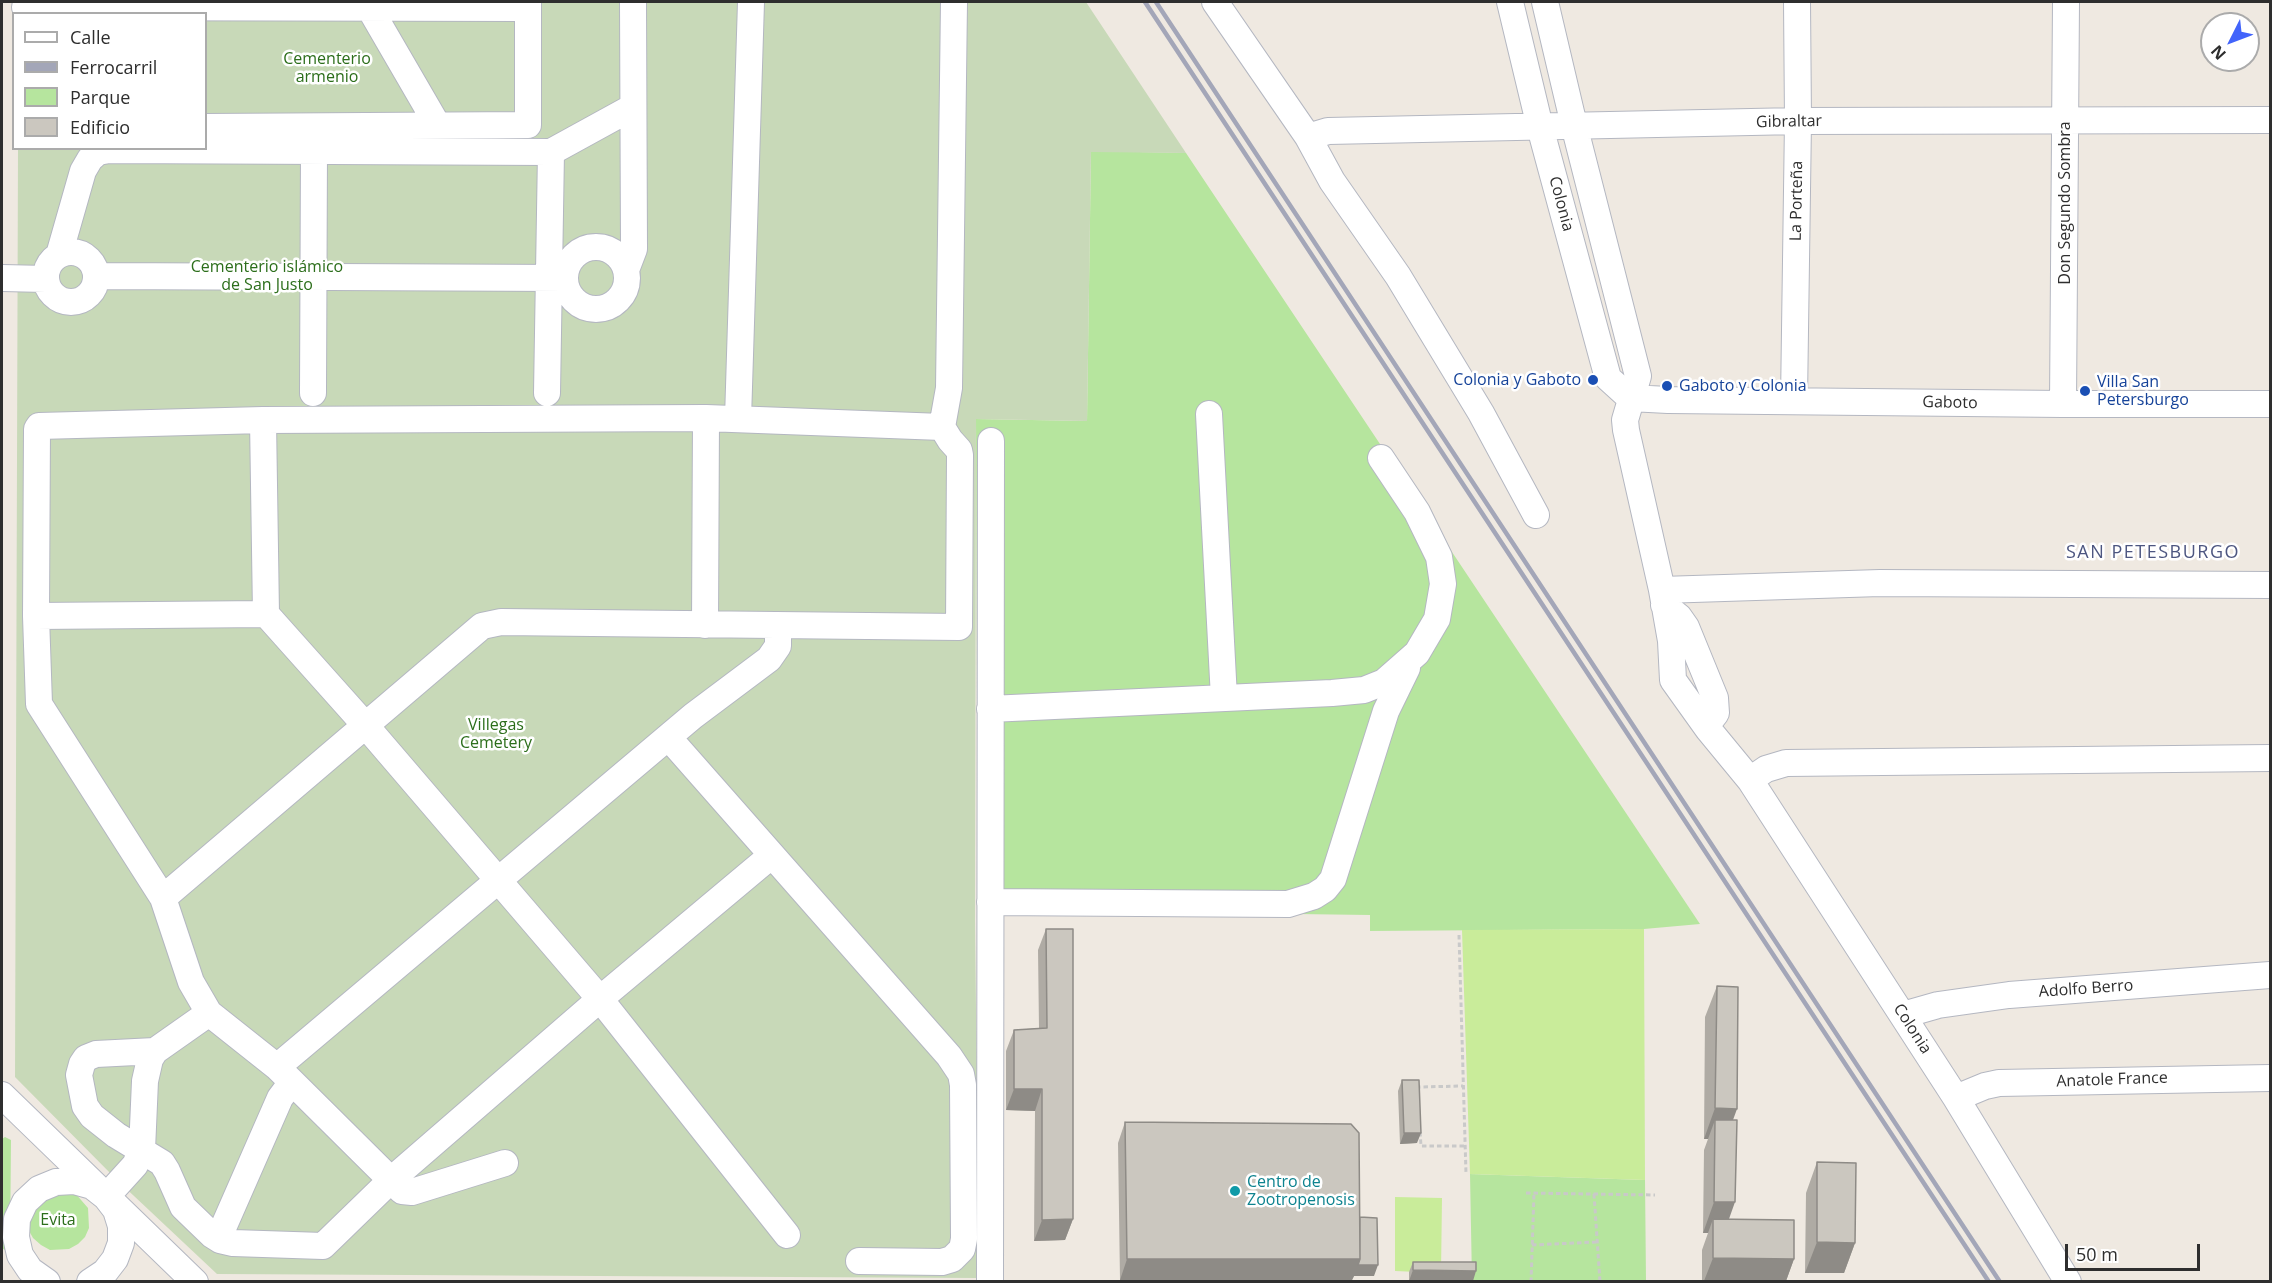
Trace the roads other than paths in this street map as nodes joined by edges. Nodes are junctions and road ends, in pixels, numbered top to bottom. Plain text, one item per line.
1 (633, 2) edge
2 (751, 2) edge
3 (954, 2) edge
4 (1215, 2) edge
5 (1510, 2) edge
6 (1545, 2) edge
7 (1797, 2) edge
8 (2066, 2) edge
9 (368, 4) edge
10 (528, 5) edge
11 (25, 7) edge
12 (141, 7) edge
13 (633, 107) junction
14 (2271, 120) edge
15 (1798, 121) junction
16 (2065, 121) junction
17 (1574, 125) junction
18 (438, 126) junction
19 (207, 127) edge
20 (1540, 127) junction
21 (1308, 137) junction
22 (314, 150) junction
23 (552, 152) junction
24 (59, 255) junction
25 (626, 270) junction
26 (96, 276) junction
27 (315, 277) junction
28 (2, 278) edge
29 (557, 278) junction
30 (46, 279) junction
31 (314, 393) dead end
32 (547, 393) dead end
33 (1630, 398) junction
34 (1794, 400) junction
35 (2063, 404) junction
36 (2271, 404) edge
37 (1209, 414) dead end
38 (706, 418) junction
39 (738, 419) junction
40 (263, 420) junction
41 (942, 427) junction
42 (991, 441) dead end
43 (1381, 458) dead end
44 (1536, 515) dead end
45 (2271, 585) edge
46 (1663, 598) junction
47 (266, 614) junction
48 (36, 616) junction
49 (705, 625) junction
50 (778, 626) junction
51 (1417, 653) junction
52 (1224, 698) junction
53 (990, 709) junction
54 (366, 726) junction
55 (1706, 726) junction
56 (669, 737) junction
57 (2271, 758) edge
58 (1750, 780) junction
59 (772, 855) junction
60 (498, 879) junction
61 (163, 898) junction
62 (990, 902) junction
63 (2271, 975) edge
64 (600, 999) junction
65 (209, 1013) junction
66 (1903, 1015) junction
67 (155, 1051) junction
68 (284, 1074) junction
69 (2271, 1078) edge
70 (2, 1095) edge
71 (1956, 1098) junction
72 (142, 1150) junction
73 (505, 1163) dead end
74 (391, 1180) junction
75 (106, 1197) junction
76 (787, 1235) dead end
77 (220, 1240) junction
78 (859, 1261) dead end
79 (47, 1281) edge
80 (90, 1281) edge
81 (195, 1281) edge
82 (990, 1281) edge
83 (2068, 1281) edge

1 - 13 street
2 - 39 street
3 - 41 street
4 - 21 street
5 - 20 street, Colonia
6 - 17 street, Colonia
7 - 15 street, La Porteña
8 - 16 street, Don Segundo Sombra
9 - 10 street
9 - 12 street
9 - 18 street
10 - 18 street
11 - 12 street
13 - 23 street
13 - 25 street
14 - 16 street, Gibraltar
15 - 16 street, Gibraltar
15 - 17 street, Gibraltar
15 - 34 street, La Porteña
16 - 35 street, Don Segundo Sombra
17 - 20 street, Gibraltar
17 - 33 street, Colonia
18 - 19 street
20 - 21 street, Gibraltar
20 - 33 street, Colonia
21 - 44 street
22 - 23 street
22 - 24 street
22 - 27 street
23 - 29 street
24 - 26 street
24 - 30 street
25 - 29 street
25 - 29 street
26 - 27 street
26 - 30 street
27 - 29 street
27 - 31 street
28 - 30 street
29 - 32 street
33 - 34 street, Gaboto
33 - 46 street, Colonia
34 - 35 street, Gaboto
35 - 36 street, Gaboto
37 - 52 street
38 - 39 street
38 - 40 street
38 - 49 street
39 - 41 street
40 - 47 street
40 - 48 street
41 - 50 street
42 - 53 street
43 - 51 street
45 - 46 street
46 - 55 street, Colonia
46 - 55 street
47 - 48 street
47 - 54 street
48 - 61 street
49 - 50 street
49 - 54 street
50 - 56 street
51 - 52 street
51 - 62 street
52 - 53 street
53 - 62 street
54 - 60 street
54 - 61 street
55 - 58 street, Colonia
56 - 59 street
56 - 60 street
57 - 58 street
58 - 66 street, Colonia
59 - 64 street
59 - 78 street
60 - 64 street
60 - 68 street
61 - 65 street
62 - 82 street
63 - 66 street, Adolfo Berro
64 - 74 street
64 - 76 street
65 - 67 street
65 - 68 street
66 - 71 street, Colonia
67 - 72 street
67 - 72 street
68 - 74 street
68 - 77 street
69 - 71 street, Anatole France
70 - 75 street
71 - 83 street, Colonia
72 - 75 street
72 - 77 street
73 - 74 street
74 - 77 street
75 - 79 street
75 - 80 street
75 - 81 street

